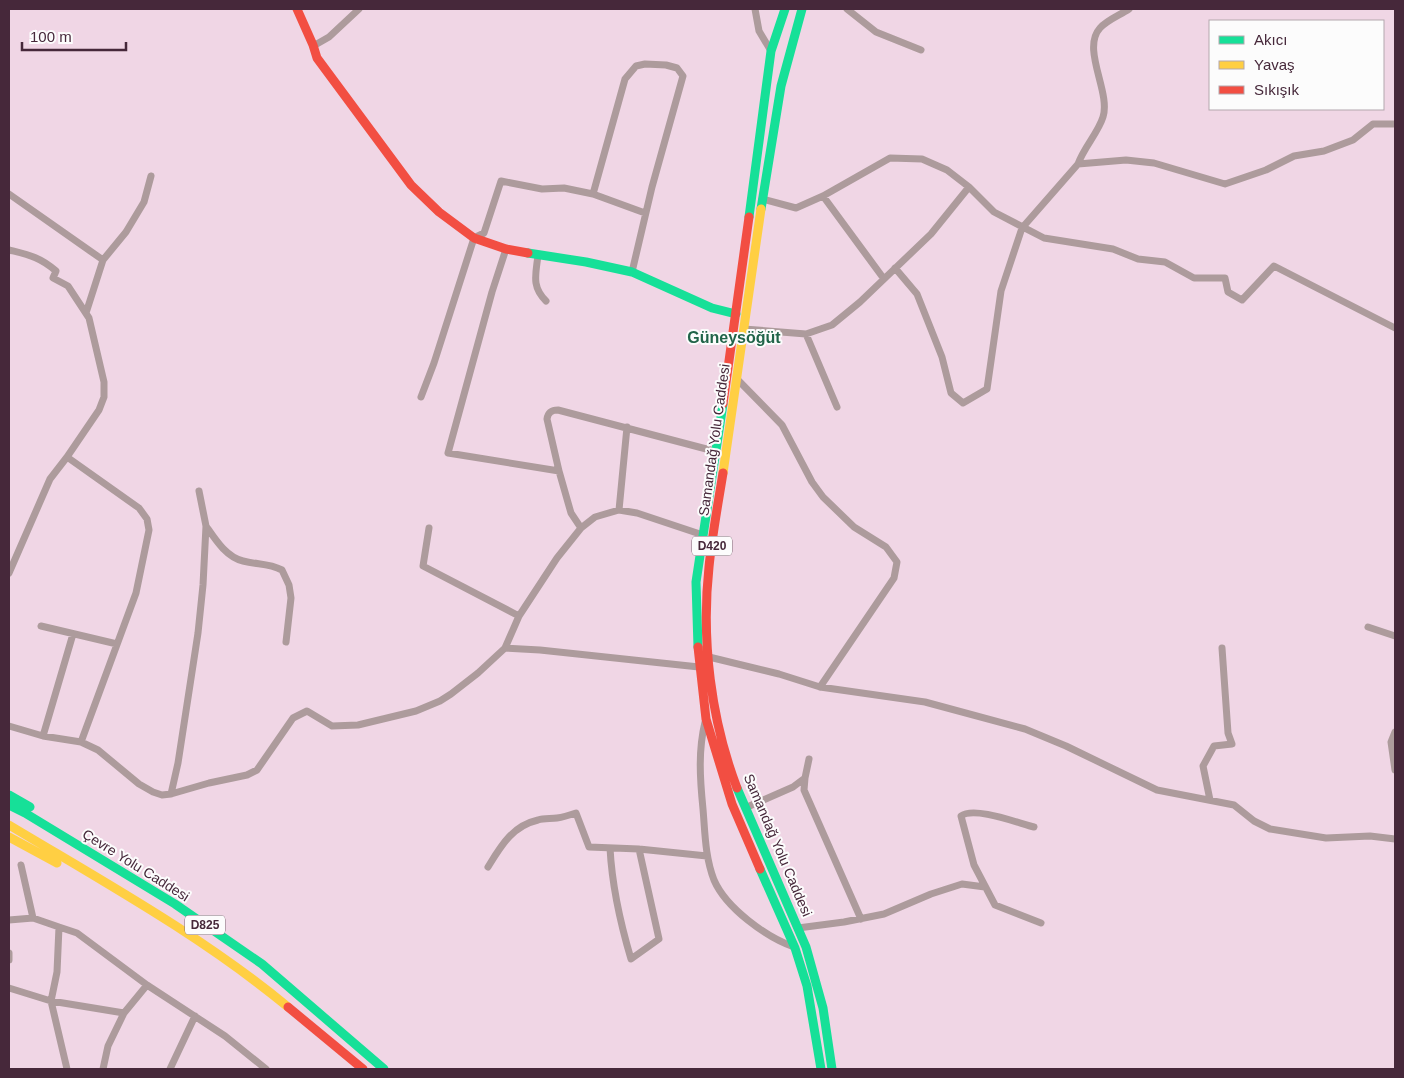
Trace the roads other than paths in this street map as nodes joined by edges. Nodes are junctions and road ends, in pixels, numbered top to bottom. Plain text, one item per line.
1 (297, 9) edge
2 (359, 9) edge
3 (755, 9) edge
4 (784, 9) edge
5 (802, 9) edge
6 (847, 9) edge
7 (1129, 9) edge
8 (315, 45) junction
9 (921, 50) dead end
10 (771, 51) junction
11 (1395, 124) edge
12 (1078, 164) junction
13 (151, 176) dead end
14 (970, 187) junction
15 (9, 194) edge
16 (593, 194) junction
17 (823, 196) junction
18 (762, 199) junction
19 (645, 213) junction
20 (1022, 228) junction
21 (474, 238) junction
22 (506, 249) junction
23 (9, 250) edge
24 (538, 255) junction
25 (103, 260) junction
26 (895, 268) junction
27 (632, 272) junction
28 (884, 279) junction
29 (546, 301) dead end
30 (86, 313) junction
31 (736, 314) junction
32 (1395, 328) edge
33 (744, 330) junction
34 (806, 334) junction
35 (737, 379) junction
36 (421, 397) dead end
37 (837, 407) dead end
38 (627, 427) junction
39 (714, 450) junction
40 (67, 457) junction
41 (559, 471) junction
42 (199, 491) dead end
43 (619, 510) junction
44 (206, 526) junction
45 (429, 528) dead end
46 (581, 528) junction
47 (703, 535) junction
48 (9, 573) edge
49 (519, 616) junction
50 (41, 626) dead end
51 (1368, 627) dead end
52 (73, 634) junction
53 (1395, 636) edge
54 (286, 642) dead end
55 (117, 644) junction
56 (504, 648) junction
57 (1222, 648) dead end
58 (709, 657) junction
59 (699, 667) junction
60 (820, 687) junction
61 (706, 719) junction
62 (9, 726) edge
63 (1395, 732) edge
64 (43, 736) junction
65 (81, 742) junction
66 (809, 760) dead end
67 (1395, 770) edge
68 (805, 778) junction
69 (171, 794) junction
70 (9, 795) edge
71 (1210, 800) junction
72 (9, 805) edge
73 (746, 808) junction
74 (9, 825) edge
75 (1034, 828) dead end
76 (9, 837) edge
77 (1395, 839) edge
78 (610, 848) junction
79 (639, 849) junction
80 (707, 856) junction
81 (21, 865) dead end
82 (488, 867) dead end
83 (106, 883) junction
84 (985, 886) junction
85 (147, 887) junction
86 (33, 918) junction
87 (861, 919) junction
88 (9, 920) edge
89 (1041, 923) dead end
90 (59, 927) junction
91 (798, 928) junction
92 (795, 948) junction
93 (9, 953) edge
94 (9, 960) edge
95 (147, 985) junction
96 (9, 988) edge
97 (50, 1001) junction
98 (124, 1014) junction
99 (195, 1016) junction
100 (67, 1069) edge
101 (103, 1069) edge
102 (170, 1069) edge
103 (266, 1069) edge
104 (363, 1069) edge
105 (384, 1069) edge
106 (821, 1069) edge
107 (832, 1069) edge

1 - 8 main road
2 - 8 street
3 - 10 street
4 - 10 main road, Samandağ Yolu Caddesi / D420
5 - 18 main road, Samandağ Yolu Caddesi / D420
6 - 9 street
7 - 12 street
8 - 21 main road
10 - 31 main road, Samandağ Yolu Caddesi / D420
11 - 12 street
12 - 20 street
13 - 25 street
14 - 17 street
14 - 20 street
14 - 26 street
15 - 25 street
16 - 19 street
16 - 19 street
16 - 21 street
17 - 18 street
17 - 28 street
18 - 33 main road, Samandağ Yolu Caddesi / D420
19 - 27 street
20 - 26 street
20 - 32 street
21 - 22 main road
21 - 36 street
22 - 24 main road
22 - 41 street
23 - 30 street
24 - 27 main road
24 - 29 street
25 - 30 street
26 - 28 street
27 - 31 main road
28 - 34 street
30 - 40 street
31 - 39 main road, Samandağ Yolu Caddesi / D420
33 - 34 street
33 - 35 main road, Samandağ Yolu Caddesi / D420
34 - 37 street
35 - 58 main road, Samandağ Yolu Caddesi / D420
35 - 60 street
38 - 39 street
38 - 41 street
38 - 43 street
39 - 47 main road, Samandağ Yolu Caddesi / D420
40 - 48 street
40 - 55 street
41 - 46 street
42 - 44 street
43 - 46 street
43 - 47 street
44 - 54 street
44 - 69 street
45 - 49 street
46 - 49 street
47 - 59 main road, Samandağ Yolu Caddesi / D420
49 - 56 street
50 - 52 street
51 - 53 street
52 - 55 street
52 - 64 street
55 - 65 street
56 - 59 street
56 - 69 street
57 - 71 street
58 - 60 street
58 - 73 main road, Samandağ Yolu Caddesi / D420
59 - 61 main road, Samandağ Yolu Caddesi / D420
60 - 71 street
61 - 80 street
61 - 92 main road, Samandağ Yolu Caddesi / D420
62 - 64 street
63 - 67 street
64 - 65 street
65 - 69 street
66 - 68 street
68 - 73 street
68 - 87 street
70 - 85 main road
71 - 77 street
72 - 85 main road, Çevre Yolu Caddesi / D825
73 - 91 main road, Samandağ Yolu Caddesi / D420
74 - 83 main road, D825
75 - 84 street
76 - 83 main road
78 - 79 street
78 - 79 street
78 - 82 street
79 - 80 street
80 - 92 street
81 - 86 street
83 - 104 main road, D825
84 - 87 street
84 - 89 street
85 - 105 main road, Çevre Yolu Caddesi / D825
86 - 88 street
86 - 90 street
87 - 91 street
90 - 95 street
90 - 97 street
91 - 107 main road, Samandağ Yolu Caddesi / D420
92 - 106 main road, Samandağ Yolu Caddesi / D420
93 - 94 street
95 - 98 street
95 - 99 street
96 - 97 street
97 - 98 street
97 - 100 street
98 - 101 street
99 - 102 street
99 - 103 street

